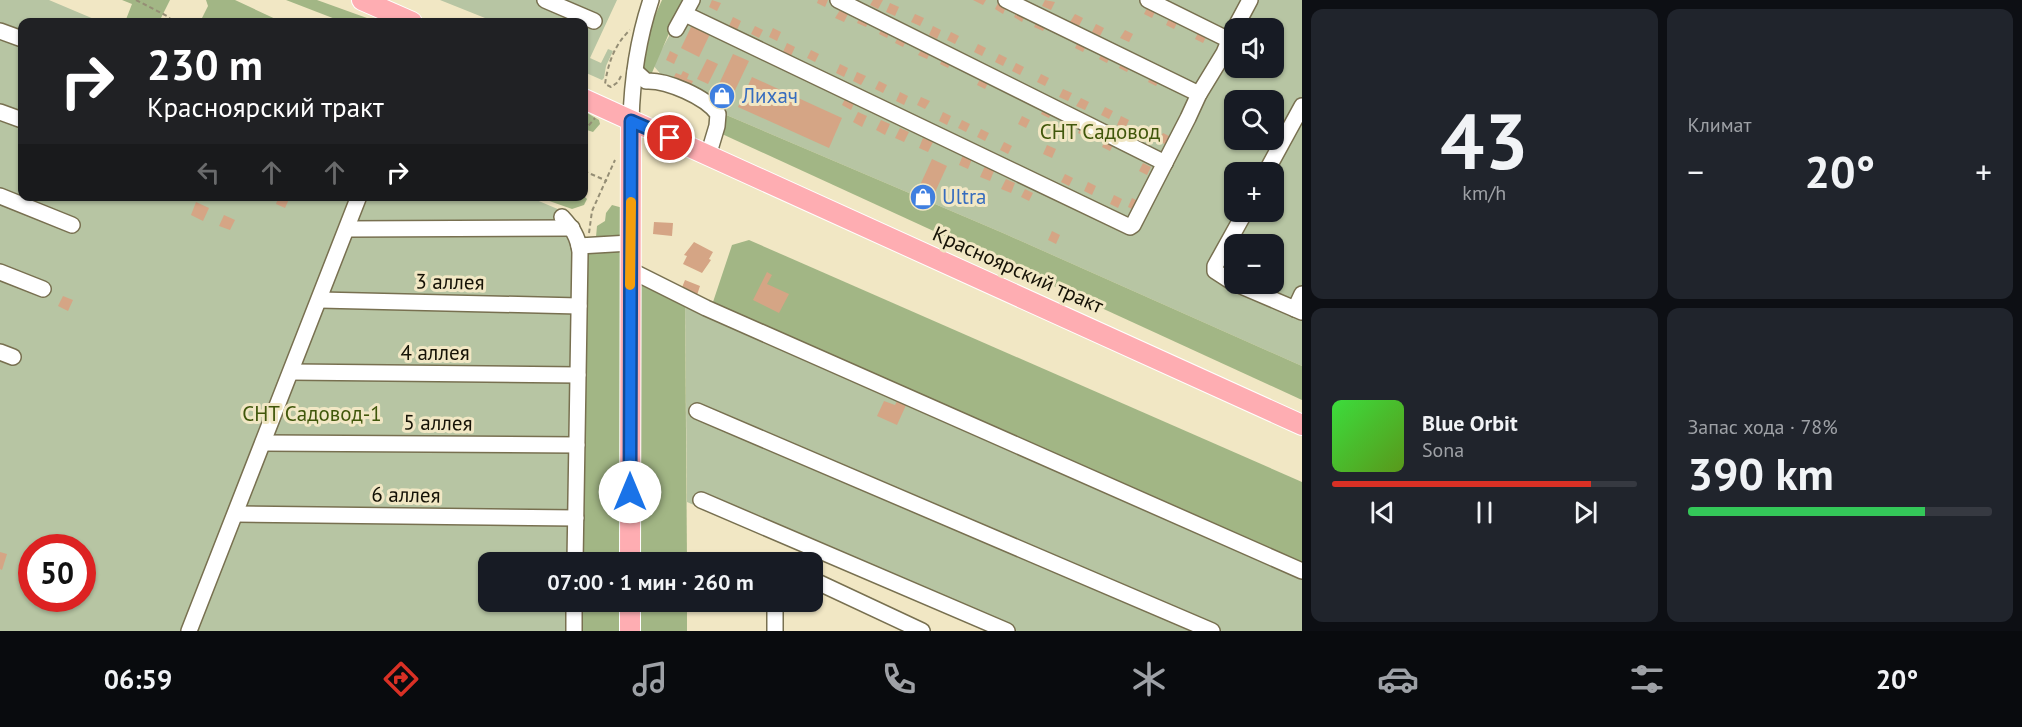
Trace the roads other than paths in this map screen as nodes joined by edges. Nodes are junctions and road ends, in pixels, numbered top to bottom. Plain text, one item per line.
1 (362, 0) edge
2 (545, 0) edge
3 (651, 0) edge
4 (838, 0) edge
5 (1006, 0) edge
6 (1148, 0) edge
7 (1250, 0) edge
8 (688, 7) edge
9 (403, 18) edge
10 (587, 18) edge
11 (588, 18) edge
12 (1240, 18) edge
13 (594, 21) dead end
14 (676, 28) dead end
15 (1224, 29) edge
16 (0, 31) edge
17 (18, 38) edge
18 (1224, 53) edge
19 (635, 71) junction
20 (1199, 93) junction
21 (588, 101) edge
22 (1302, 106) edge
23 (0, 112) edge
24 (18, 119) edge
25 (631, 121) junction
26 (708, 156) junction
27 (1271, 162) edge
28 (1165, 163) junction
29 (0, 196) edge
30 (357, 201) edge
31 (1239, 222) edge
32 (72, 225) dead end
33 (347, 229) junction
34 (630, 243) junction
35 (586, 246) junction
36 (630, 270) junction
37 (0, 272) edge
38 (43, 289) dead end
39 (1302, 294) edge
40 (320, 300) junction
41 (579, 306) junction
42 (1298, 311) edge
43 (291, 372) junction
44 (578, 375) junction
45 (697, 411) dead end
46 (1302, 425) edge
47 (264, 443) junction
48 (577, 446) junction
49 (701, 500) dead end
50 (236, 514) junction
51 (576, 518) junction
52 (575, 552) edge
53 (630, 552) edge
54 (1302, 572) edge
55 (823, 585) edge
56 (574, 612) edge
57 (630, 612) edge
58 (775, 612) edge
59 (189, 631) edge
60 (574, 631) edge
61 (630, 631) edge
62 (775, 631) edge
63 (922, 631) edge
64 (1007, 631) edge
65 (1212, 631) edge

1 - 9 main road
2 - 10 street
3 - 19 street
4 - 28 street
5 - 20 street
6 - 15 street
7 - 12 street
8 - 14 street
8 - 28 street
11 - 13 street
16 - 17 street
18 - 20 street
19 - 25 street
19 - 26 street
20 - 28 street
21 - 25 main road, Красноярский тракт
22 - 27 street
23 - 24 street
25 - 26 main road, Красноярский тракт
25 - 34 main road
26 - 46 main road, Красноярский тракт
29 - 32 street
30 - 33 street
31 - 42 street
33 - 35 street
33 - 40 street
34 - 35 street
34 - 36 main road
35 - 41 street
36 - 53 main road
36 - 54 street
37 - 38 street
39 - 42 street
40 - 41 street, 3 аллея
40 - 43 street
41 - 44 street
43 - 44 street, 4 аллея
43 - 47 street
44 - 48 street
45 - 65 street
47 - 48 street, 5 аллея
47 - 50 street
48 - 51 street
49 - 64 street
50 - 51 street, 6 аллея
50 - 59 street
51 - 52 street
55 - 63 street
56 - 60 street
57 - 61 main road
58 - 62 street

